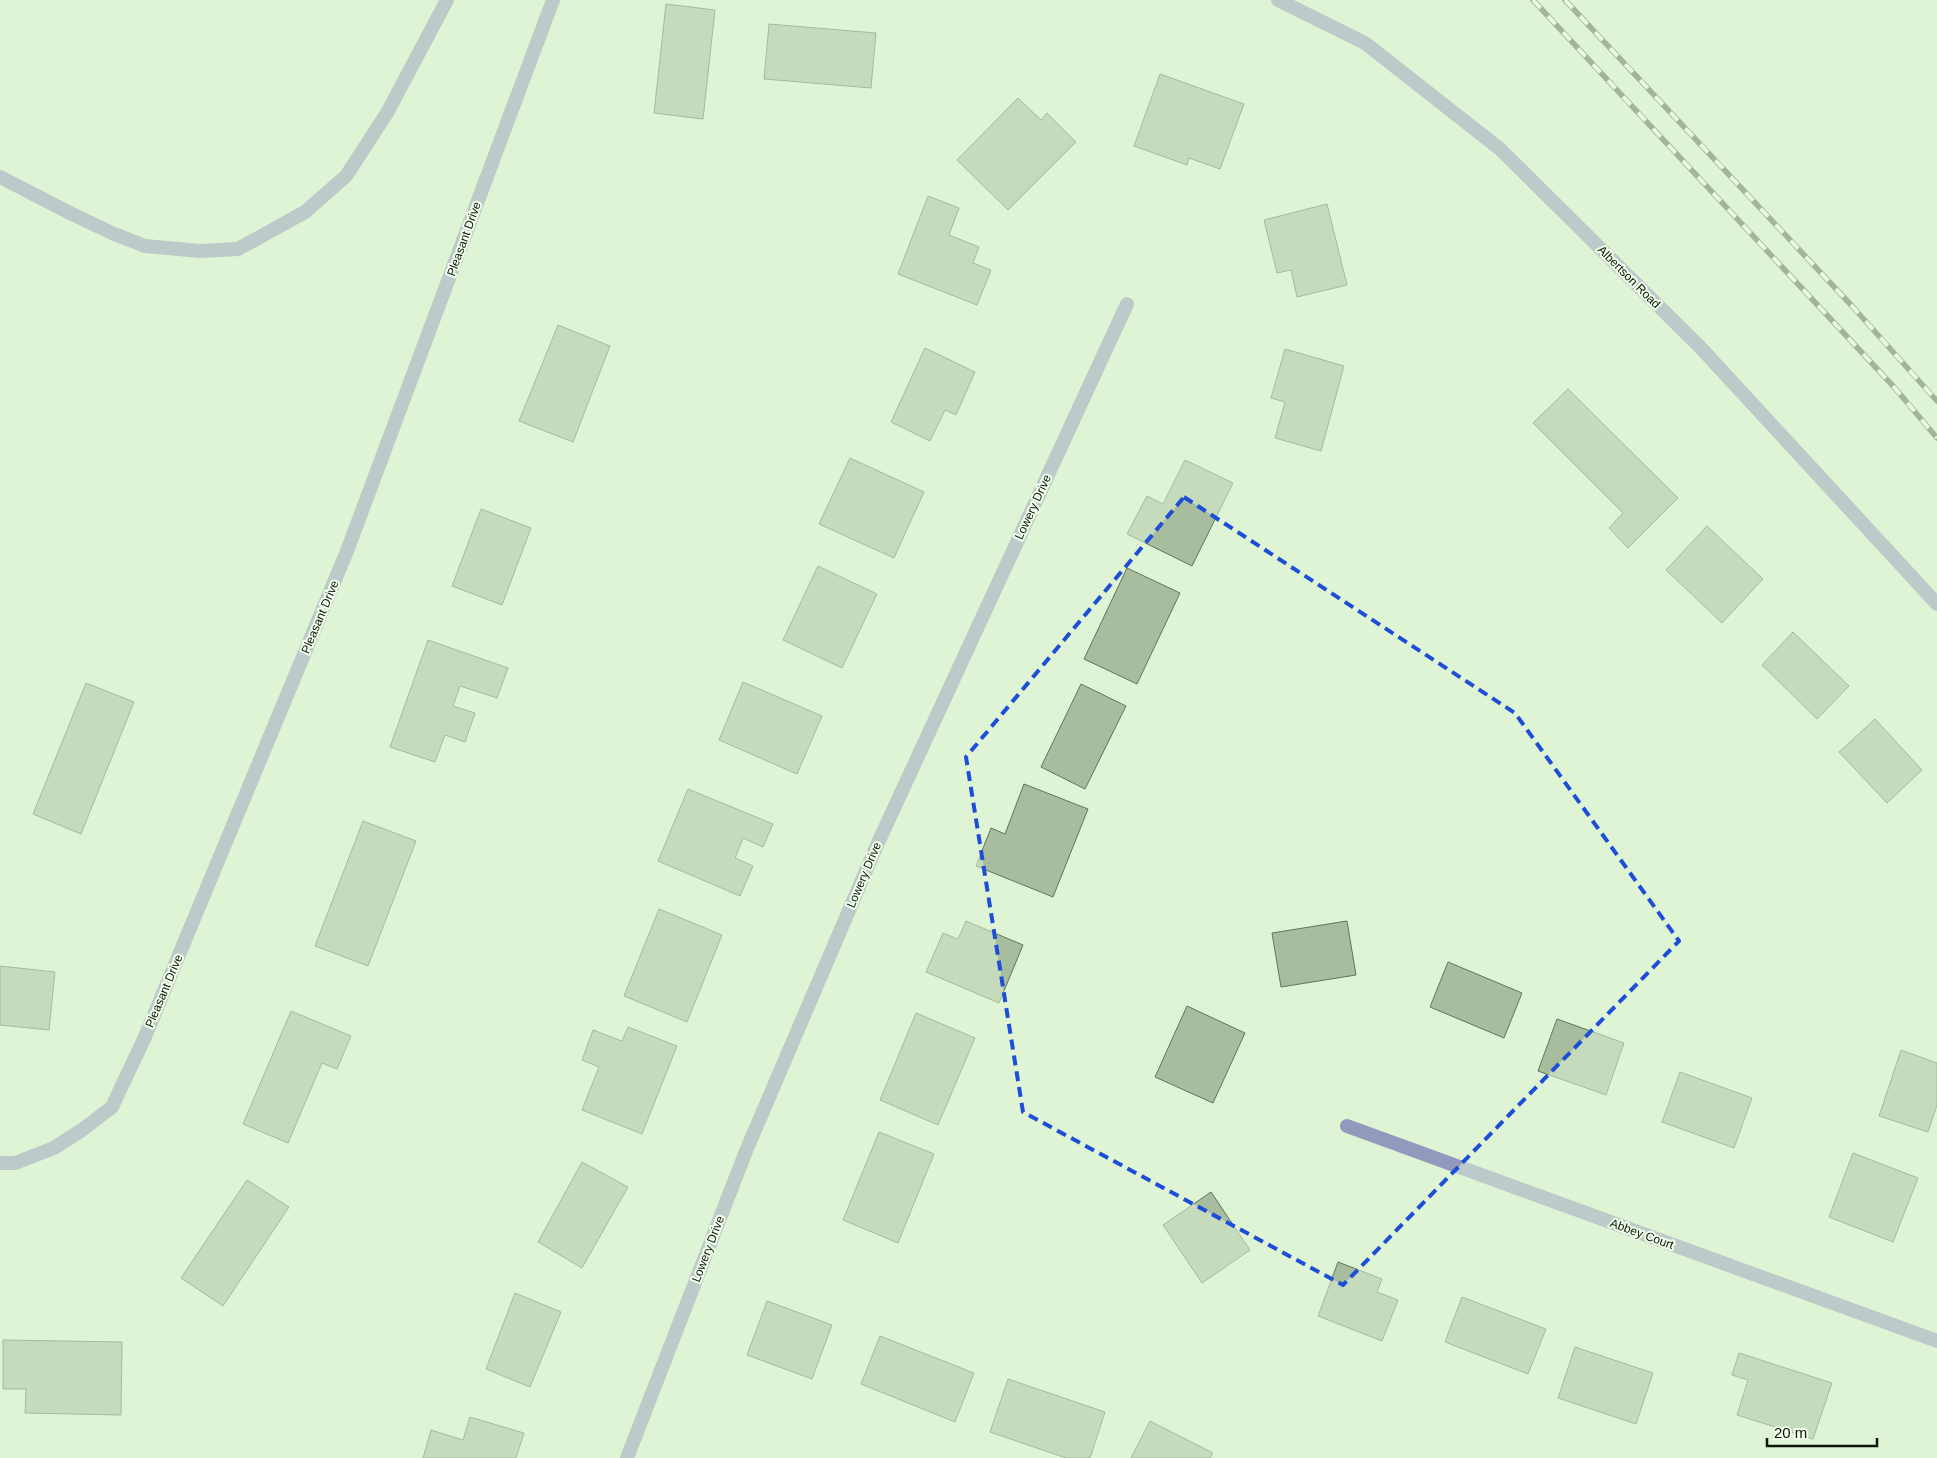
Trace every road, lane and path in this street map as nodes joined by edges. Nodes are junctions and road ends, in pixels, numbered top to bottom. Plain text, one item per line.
1 (448, 0) edge
2 (553, 0) edge
3 (1278, 0) edge
4 (0, 177) edge
5 (1127, 304) dead end
6 (1937, 604) edge
7 (1347, 1126) dead end
8 (0, 1163) edge
9 (1937, 1341) edge
10 (629, 1457) edge

1 - 4 street
2 - 8 street, Pleasant Drive
3 - 6 street, Albertson Road
5 - 10 street, Lowery Drive
7 - 9 street, Abbey Court

